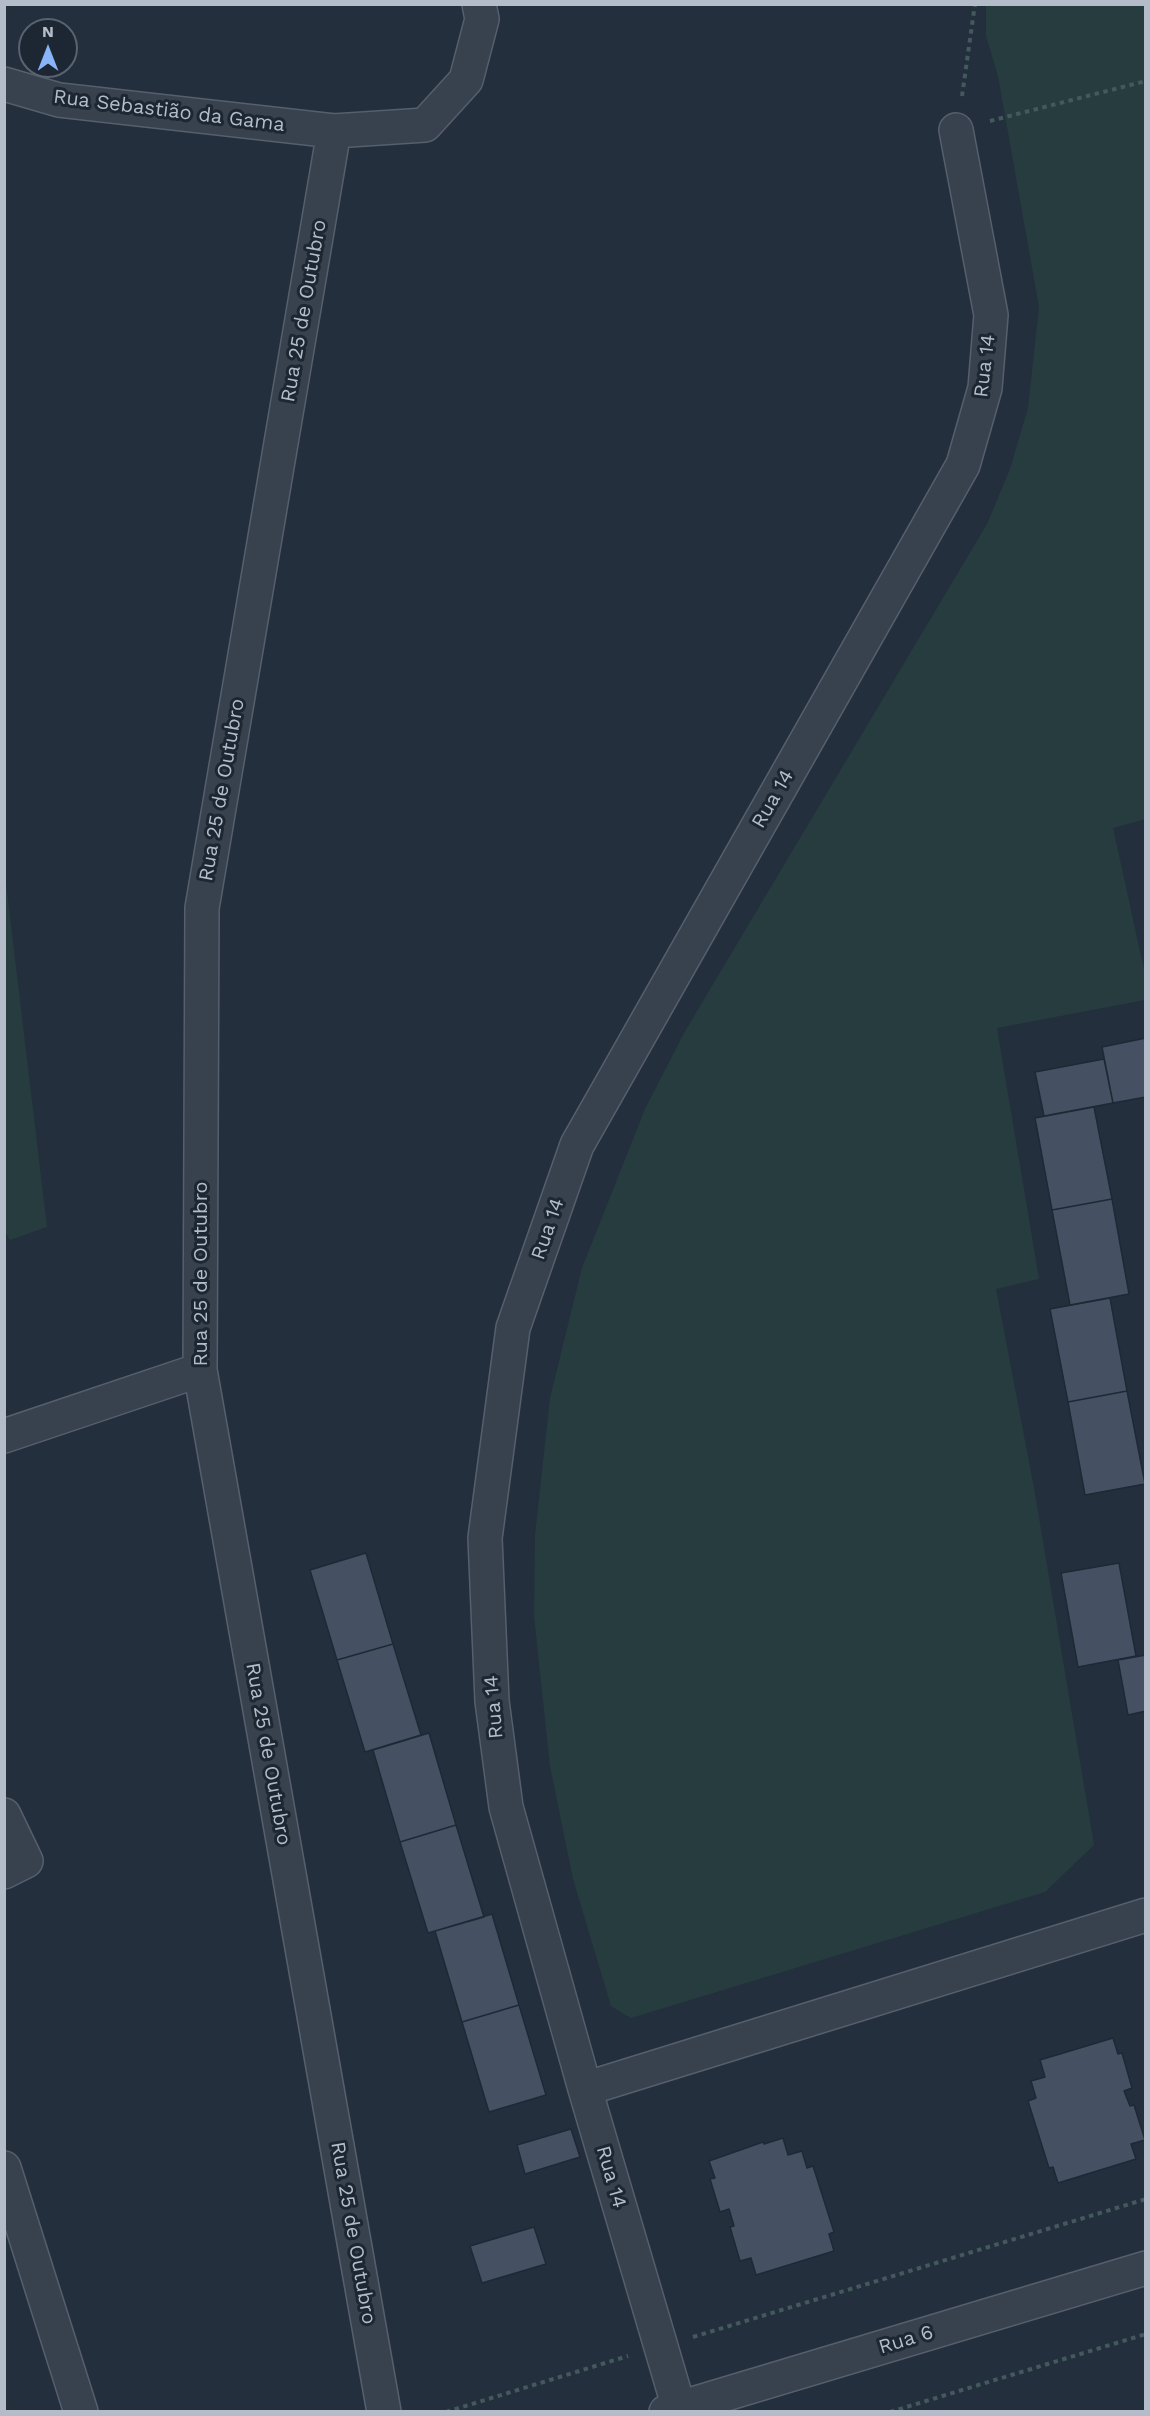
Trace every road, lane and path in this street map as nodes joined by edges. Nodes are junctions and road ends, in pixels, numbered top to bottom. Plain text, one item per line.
1 (479, 4) edge
2 (975, 4) edge
3 (1146, 81) edge
4 (4, 84) edge
5 (956, 130) junction
6 (334, 131) junction
7 (200, 1370) junction
8 (4, 1436) edge
9 (4, 1815) edge
10 (15, 1867) edge
11 (1146, 1915) edge
12 (585, 2089) junction
13 (4, 2168) edge
14 (1146, 2199) edge
15 (1143, 2277) edge
16 (1144, 2335) edge
17 (690, 2337) dead end
18 (634, 2355) dead end
19 (672, 2410) edge
20 (81, 2412) edge
21 (384, 2412) edge
22 (446, 2412) edge
23 (890, 2412) edge

1 - 6 street, Rua Sebastião da Gama
2 - 5 path
3 - 5 path
4 - 6 street, Rua Sebastião da Gama
5 - 12 street, Rua 14
6 - 7 street, Rua 25 de Outubro
7 - 8 street
7 - 21 street, Rua 25 de Outubro
9 - 10 street
11 - 12 street
12 - 19 street, Rua 14
13 - 20 street
14 - 17 path
15 - 19 street, Rua 6
16 - 23 path
18 - 22 path

